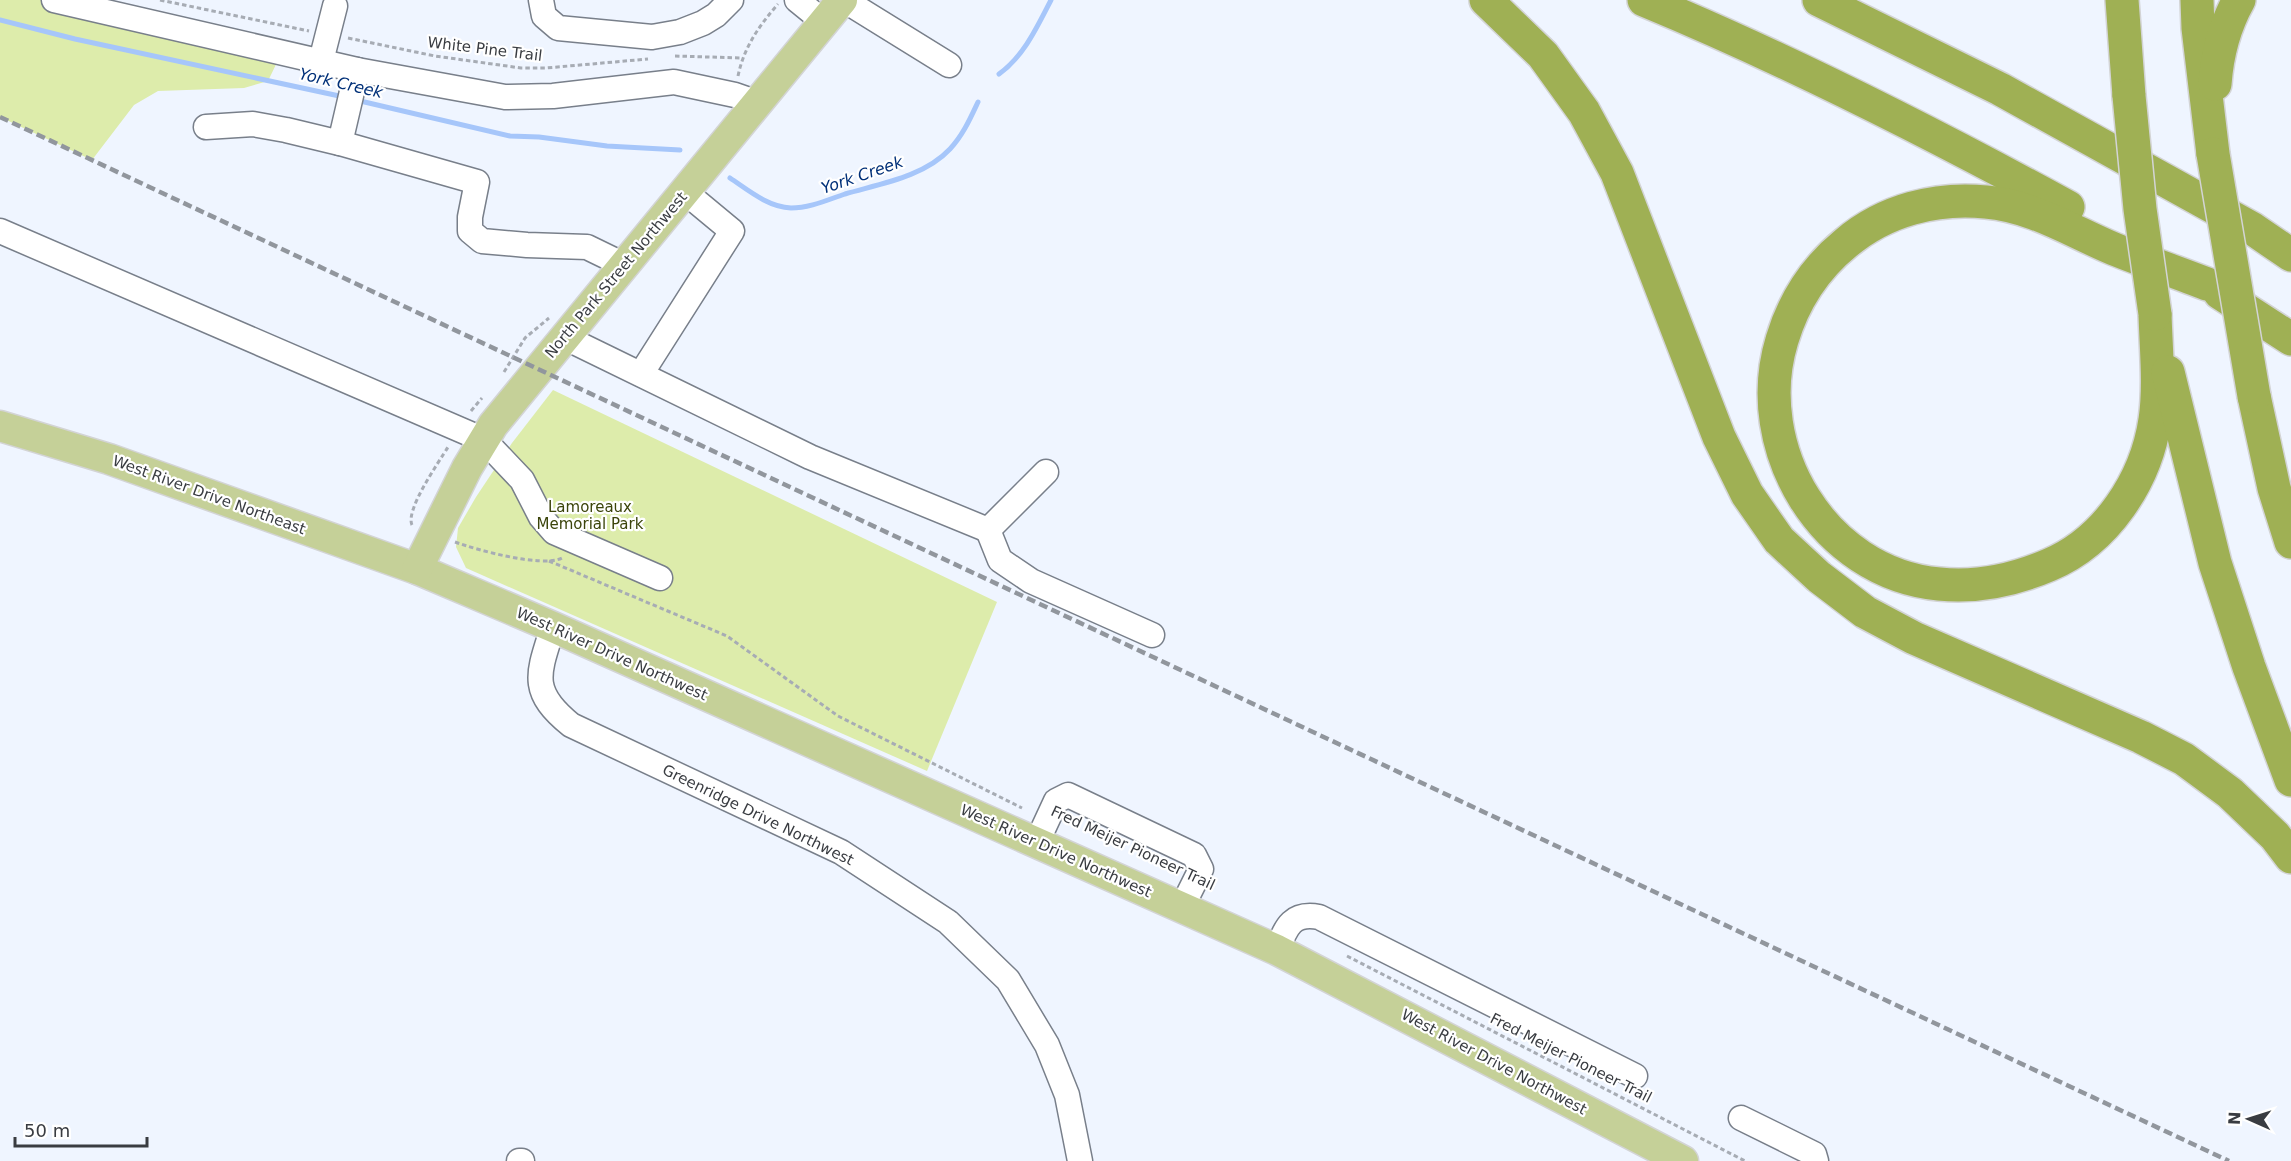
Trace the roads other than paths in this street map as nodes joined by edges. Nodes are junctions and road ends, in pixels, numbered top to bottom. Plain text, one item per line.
1 (54, 0) edge
2 (541, 0) edge
3 (731, 0) edge
4 (797, 0) edge
5 (1486, 0) edge
6 (1644, 0) edge
7 (1819, 0) edge
8 (2122, 0) edge
9 (2197, 0) edge
10 (2239, 0) edge
11 (335, 6) dead end
12 (837, 7) edge
13 (321, 61) junction
14 (949, 65) dead end
15 (352, 90) junction
16 (758, 103) junction
17 (206, 127) dead end
18 (2212, 141) junction
19 (340, 143) junction
20 (685, 192) junction
21 (2253, 230) junction
22 (0, 231) edge
23 (2291, 244) edge
24 (2291, 255) edge
25 (624, 265) junction
26 (2207, 284) junction
27 (2155, 314) junction
28 (564, 337) junction
29 (2291, 339) edge
30 (642, 374) junction
31 (0, 426) edge
32 (484, 440) junction
33 (1046, 472) dead end
34 (988, 530) junction
35 (2291, 543) edge
36 (417, 569) junction
37 (660, 578) dead end
38 (553, 627) junction
39 (1152, 635) dead end
40 (2291, 780) edge
41 (1042, 831) junction
42 (2291, 857) edge
43 (1182, 907) junction
44 (1276, 950) junction
45 (1635, 1076) dead end
46 (1741, 1118) dead end
47 (1080, 1161) edge
48 (1683, 1161) edge
49 (1816, 1161) edge

1 - 13 street
2 - 3 street
4 - 12 street
5 - 42 highway
6 - 26 highway
7 - 21 highway
8 - 27 highway, bridge
9 - 18 highway
10 - 18 highway
11 - 13 street
12 - 14 street
12 - 16 main road, North Park Street Northwest
13 - 15 street
15 - 16 street
15 - 19 street
16 - 20 main road, North Park Street Northwest
17 - 19 street
18 - 35 highway, bridge
19 - 25 street
20 - 25 main road, North Park Street Northwest
20 - 30 street
21 - 23 highway
21 - 24 highway
22 - 32 street
25 - 28 main road, North Park Street Northwest
26 - 27 highway
26 - 29 highway
27 - 40 highway
28 - 30 street
28 - 32 main road, North Park Street Northwest
30 - 34 street
31 - 36 main road, West River Drive Northeast
32 - 36 main road, North Park Street Northwest
32 - 37 street
33 - 34 street
34 - 39 street
36 - 38 main road, West River Drive Northwest
38 - 41 main road, West River Drive Northwest
38 - 47 street, Greenridge Drive Northwest
41 - 43 main road, West River Drive Northwest
41 - 43 street
43 - 44 main road, West River Drive Northwest
44 - 45 street
44 - 48 main road, West River Drive Northwest
46 - 49 street

